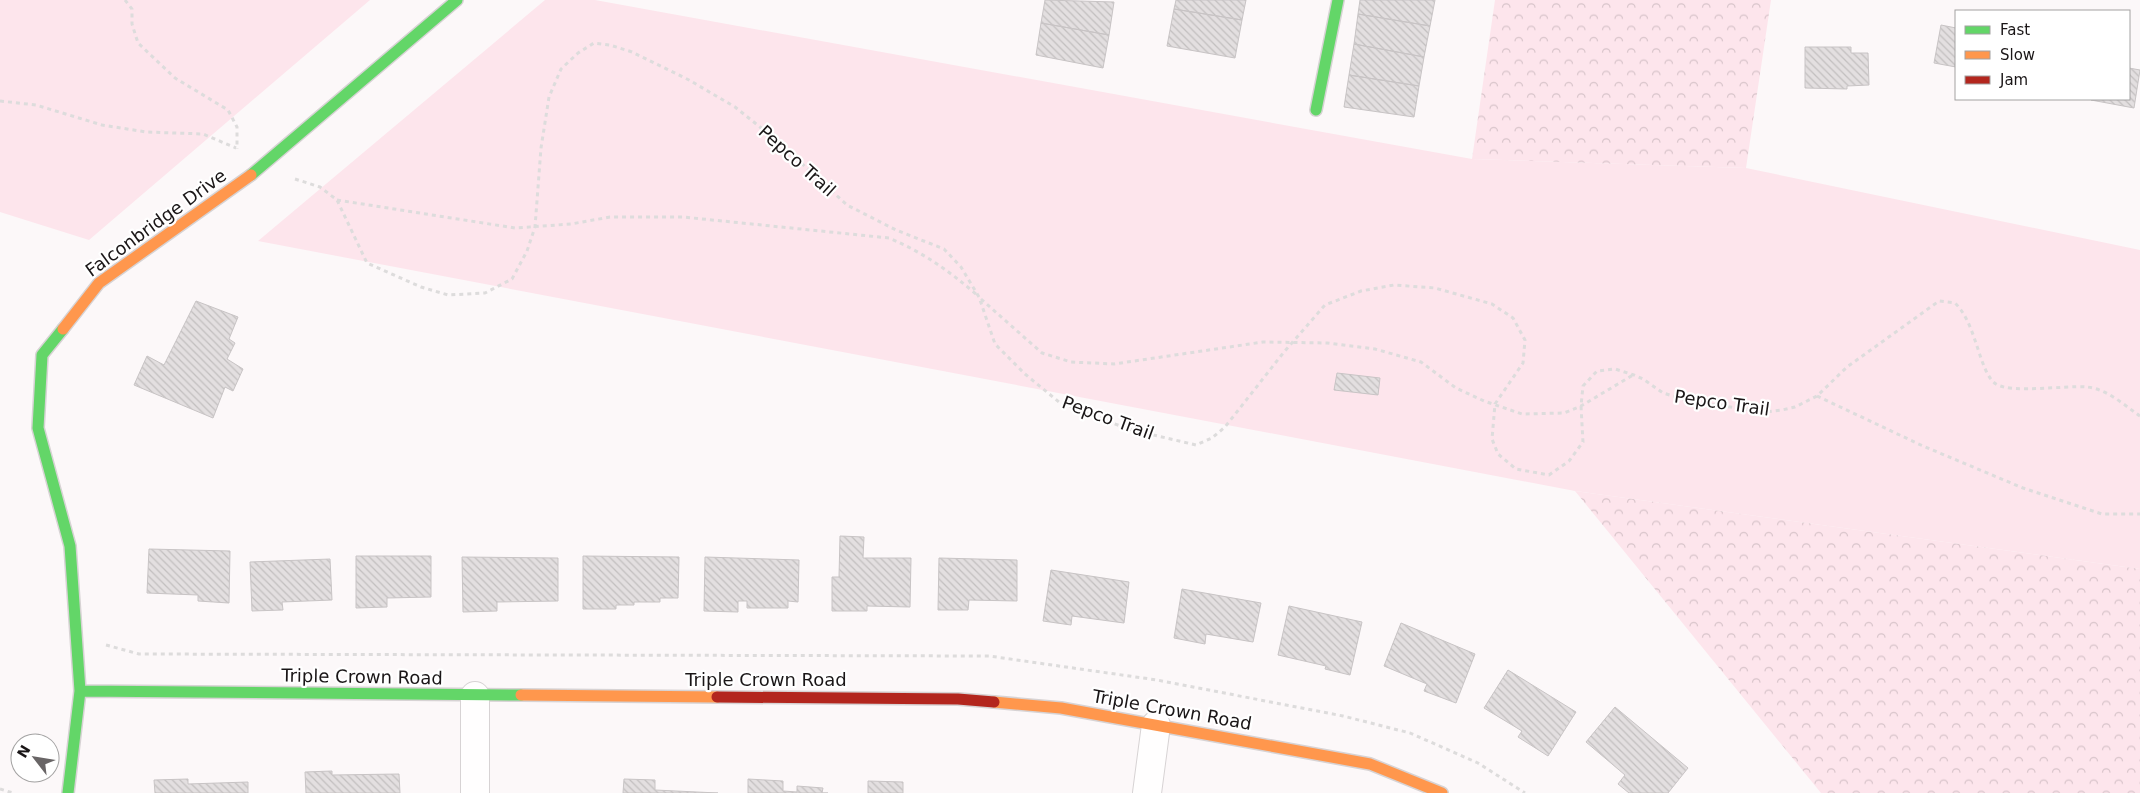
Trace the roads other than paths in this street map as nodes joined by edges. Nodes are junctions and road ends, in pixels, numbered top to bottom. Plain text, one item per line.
1 (457, 0) edge
2 (1338, 0) edge
3 (1316, 110) dead end
4 (80, 691) junction
5 (475, 696) junction
6 (1156, 725) junction
7 (68, 793) edge
8 (476, 793) edge
9 (1147, 793) edge
10 (1442, 793) edge

1 - 4 street, Falconbridge Drive
2 - 3 street
4 - 5 street, Triple Crown Road
4 - 7 street, Falconbridge Drive
5 - 6 street, Triple Crown Road
5 - 8 street
6 - 9 street
6 - 10 street, Triple Crown Road

